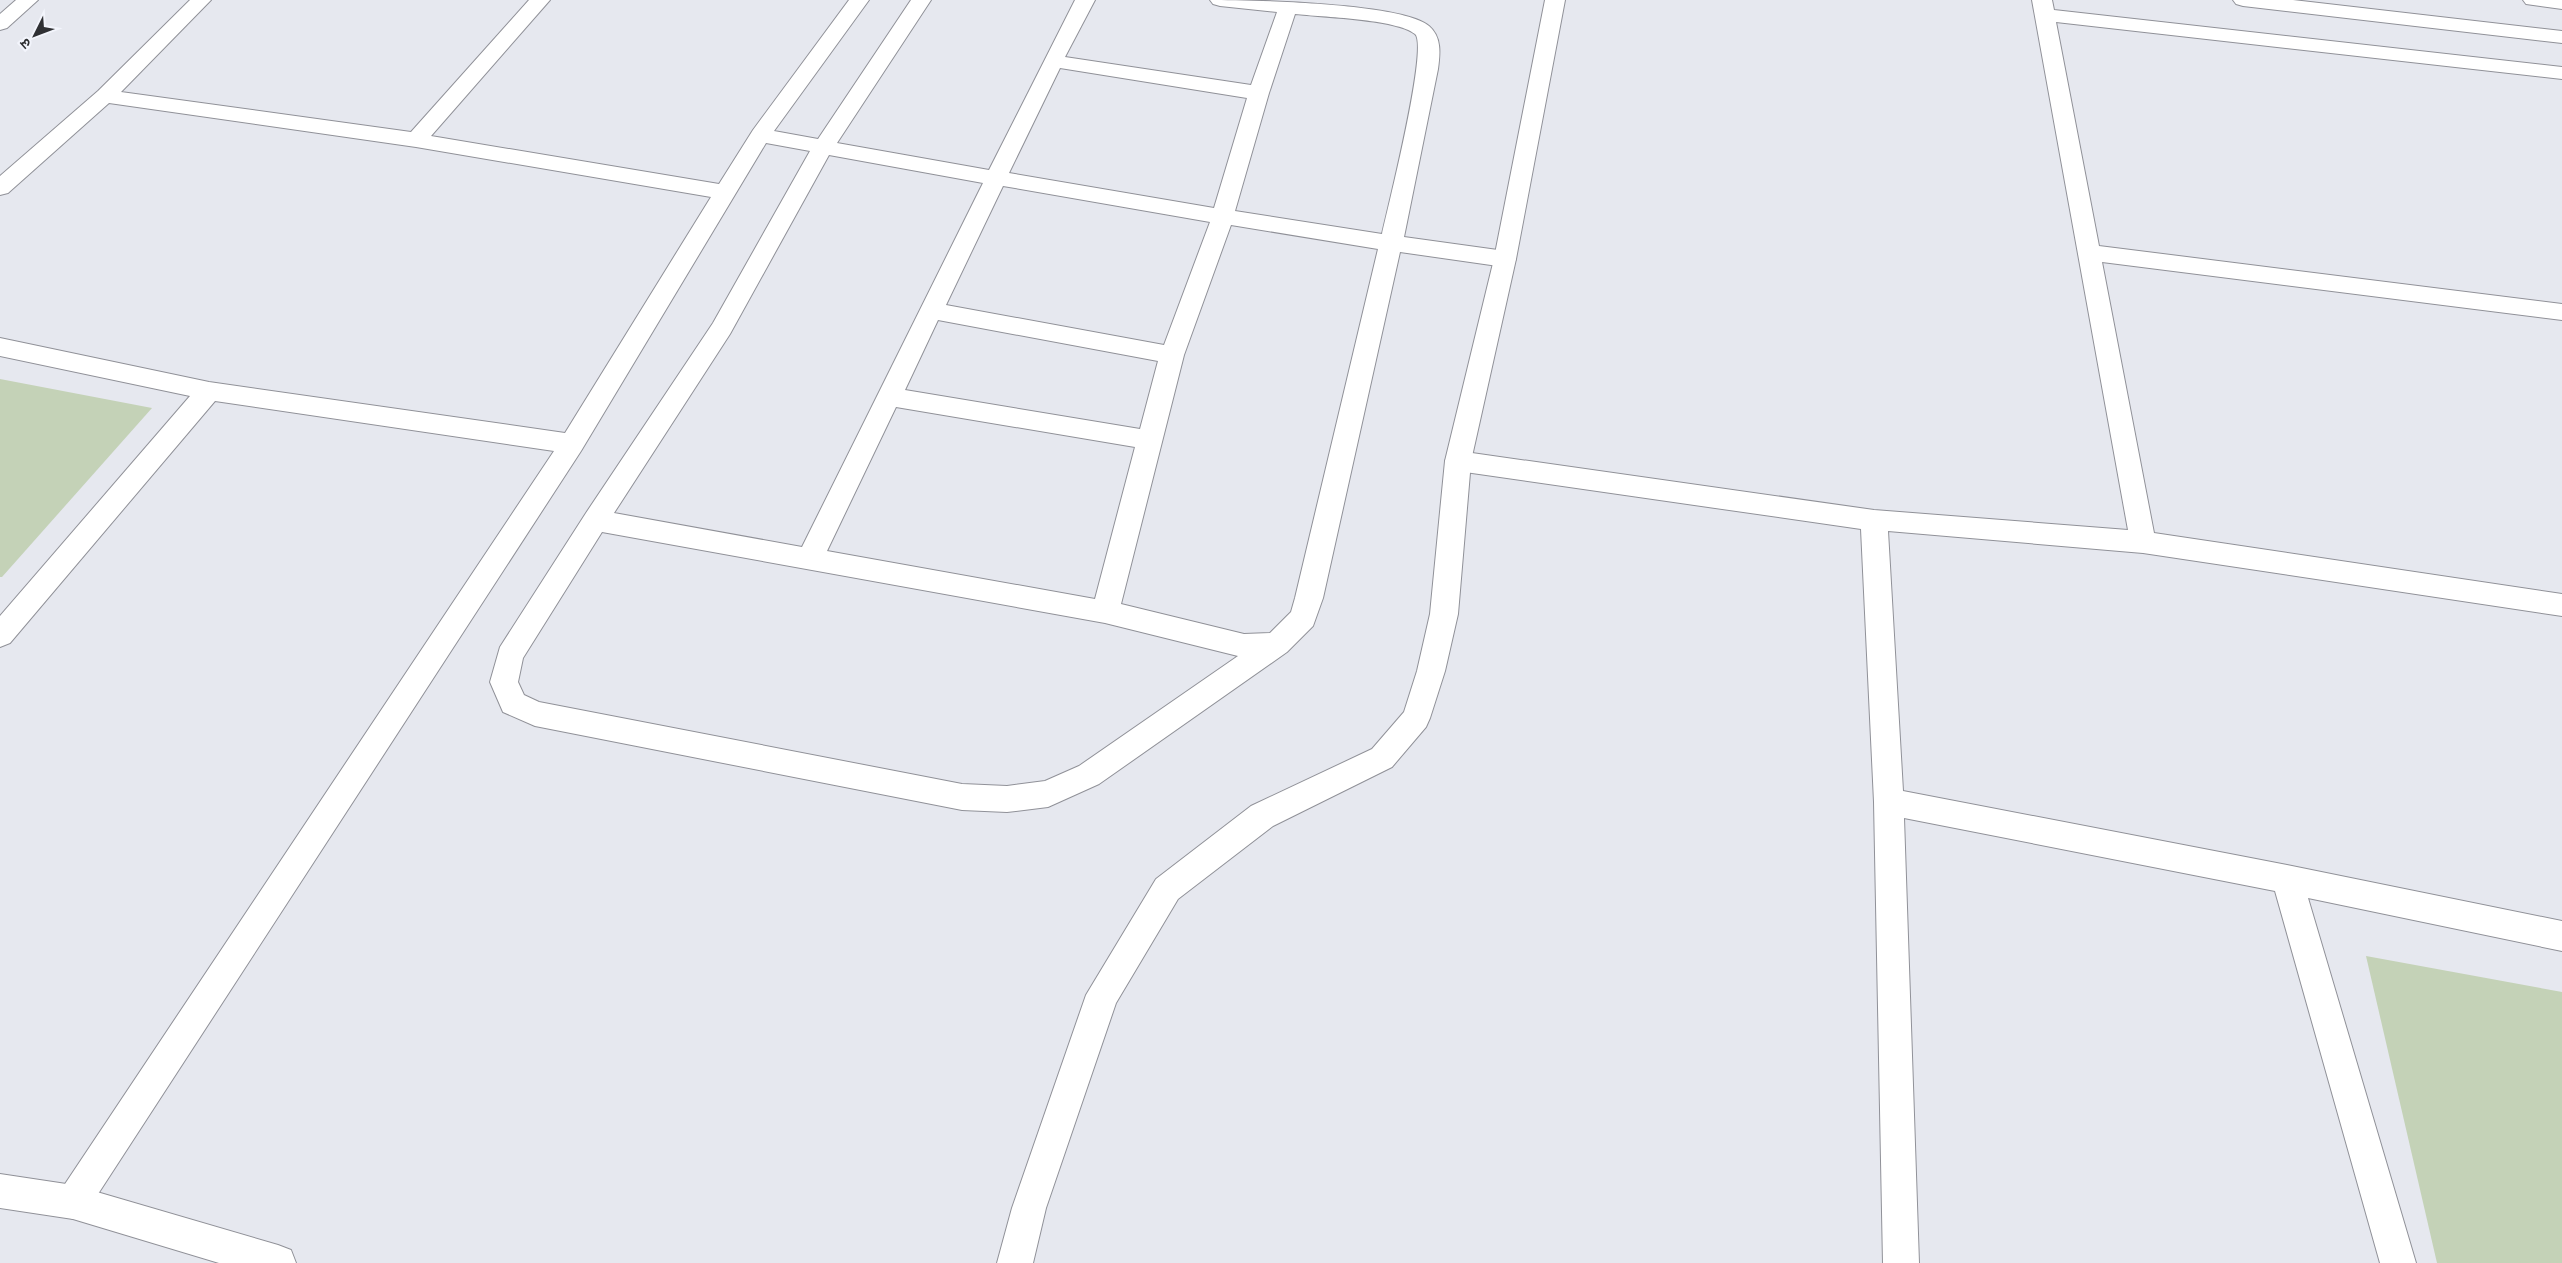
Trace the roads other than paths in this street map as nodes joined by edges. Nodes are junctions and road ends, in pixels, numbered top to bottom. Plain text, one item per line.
1 (28, 0) edge
2 (201, 0) edge
3 (540, 0) edge
4 (859, 0) edge
5 (921, 0) edge
6 (1085, 0) edge
7 (1220, 0) edge
8 (1555, 0) edge
9 (2243, 0) edge
10 (2533, 0) edge
11 (2562, 3) edge
12 (1288, 7) junction
13 (2043, 8) edge
14 (0, 24) edge
15 (2562, 37) edge
16 (1054, 61) junction
17 (2562, 73) edge
18 (1258, 93) junction
19 (105, 96) junction
20 (760, 134) junction
21 (416, 140) junction
22 (823, 147) junction
23 (994, 178) junction
24 (0, 188) edge
25 (724, 192) junction
26 (1223, 216) junction
27 (1391, 244) junction
28 (2088, 252) junction
29 (1505, 259) junction
30 (930, 310) junction
31 (2562, 312) edge
32 (0, 347) edge
33 (1172, 355) junction
34 (209, 391) junction
35 (888, 396) junction
36 (1150, 440) junction
37 (572, 444) junction
38 (1458, 461) junction
39 (595, 520) junction
40 (1874, 520) junction
41 (2143, 542) junction
42 (810, 558) junction
43 (2562, 605) edge
44 (1105, 612) junction
45 (0, 635) edge
46 (1277, 644) junction
47 (1889, 802) junction
48 (2287, 879) junction
49 (2562, 936) edge
50 (0, 1191) edge
51 (73, 1202) junction
52 (268, 1262) edge
53 (1015, 1263) edge
54 (1900, 1263) edge
55 (2398, 1263) edge

1 - 14 street
2 - 19 street
3 - 21 street
4 - 20 street
5 - 22 street
6 - 16 street
7 - 12 street
8 - 29 street
9 - 15 street
10 - 11 street
12 - 18 street
12 - 27 street
13 - 17 street
13 - 28 street
16 - 18 street
16 - 23 street
18 - 26 street
19 - 21 street
19 - 24 street
20 - 22 street
20 - 25 street
21 - 25 street
22 - 23 street
22 - 39 street
23 - 26 street
23 - 30 street
25 - 37 street
26 - 27 street
26 - 33 street
27 - 29 street
27 - 46 street
28 - 31 street
28 - 41 street
29 - 38 street
30 - 33 street
30 - 35 street
32 - 34 street
33 - 36 street
34 - 37 street
34 - 45 street
35 - 36 street
35 - 42 street
36 - 44 street
37 - 51 street
38 - 40 street
38 - 53 street
39 - 42 street
39 - 46 street
40 - 41 street
40 - 47 street
41 - 43 street
42 - 44 street
44 - 46 street
47 - 48 street
47 - 54 street
48 - 49 street
48 - 55 street
50 - 51 street
51 - 52 street

